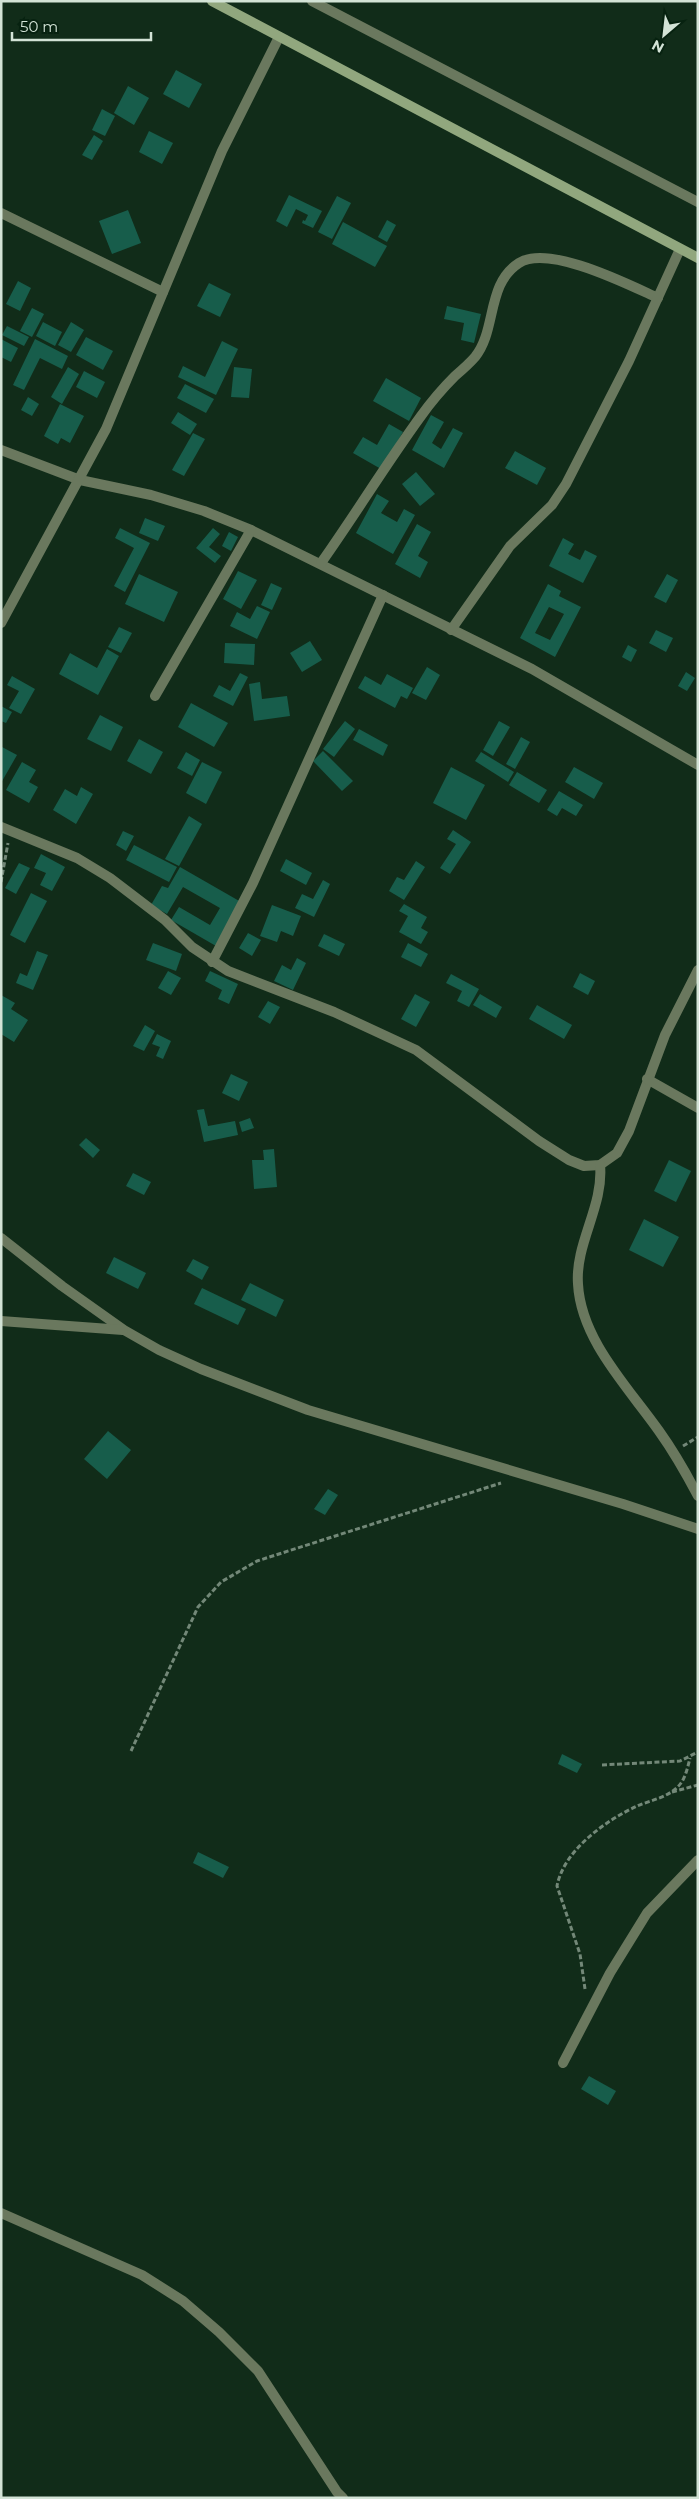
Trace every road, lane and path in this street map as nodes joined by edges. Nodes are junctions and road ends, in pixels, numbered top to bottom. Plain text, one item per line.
1 (212, 1) edge
2 (312, 1) edge
3 (279, 37) junction
4 (698, 202) edge
5 (1, 213) edge
6 (680, 249) junction
7 (698, 258) edge
8 (163, 292) junction
9 (658, 298) junction
10 (1, 450) edge
11 (80, 480) junction
12 (251, 530) junction
13 (321, 564) junction
14 (383, 595) junction
15 (1, 623) edge
16 (452, 630) junction
17 (155, 696) dead end
18 (698, 764) edge
19 (5, 828) edge
20 (1, 882) edge
21 (212, 962) junction
22 (698, 970) edge
23 (647, 1079) junction
24 (698, 1108) edge
25 (600, 1165) junction
26 (1, 1238) edge
27 (1, 1321) edge
28 (124, 1330) junction
29 (523, 1474) junction
30 (698, 1496) edge
31 (698, 1529) edge
32 (131, 1751) dead end
33 (698, 1752) edge
34 (690, 1758) junction
35 (602, 1765) dead end
36 (698, 1785) edge
37 (670, 1792) junction
38 (698, 1860) edge
39 (586, 1994) dead end
40 (563, 2063) dead end
41 (1, 2214) edge
42 (343, 2498) edge

1 - 3 street
2 - 4 street
3 - 6 street
3 - 8 street
5 - 8 street
6 - 7 street
6 - 9 street
8 - 11 street
9 - 13 street
9 - 16 street
10 - 11 street
11 - 12 street
11 - 15 street
12 - 13 street
12 - 17 street
13 - 14 street
14 - 16 street
14 - 21 street
16 - 18 street
19 - 20 path
19 - 21 street
21 - 25 street
22 - 23 street
23 - 24 street
23 - 25 street
25 - 30 street
26 - 28 street
27 - 28 street
28 - 29 street
29 - 31 street
29 - 32 path
33 - 34 path
34 - 35 path
34 - 37 path
36 - 37 path
37 - 39 path
38 - 40 street
41 - 42 street

